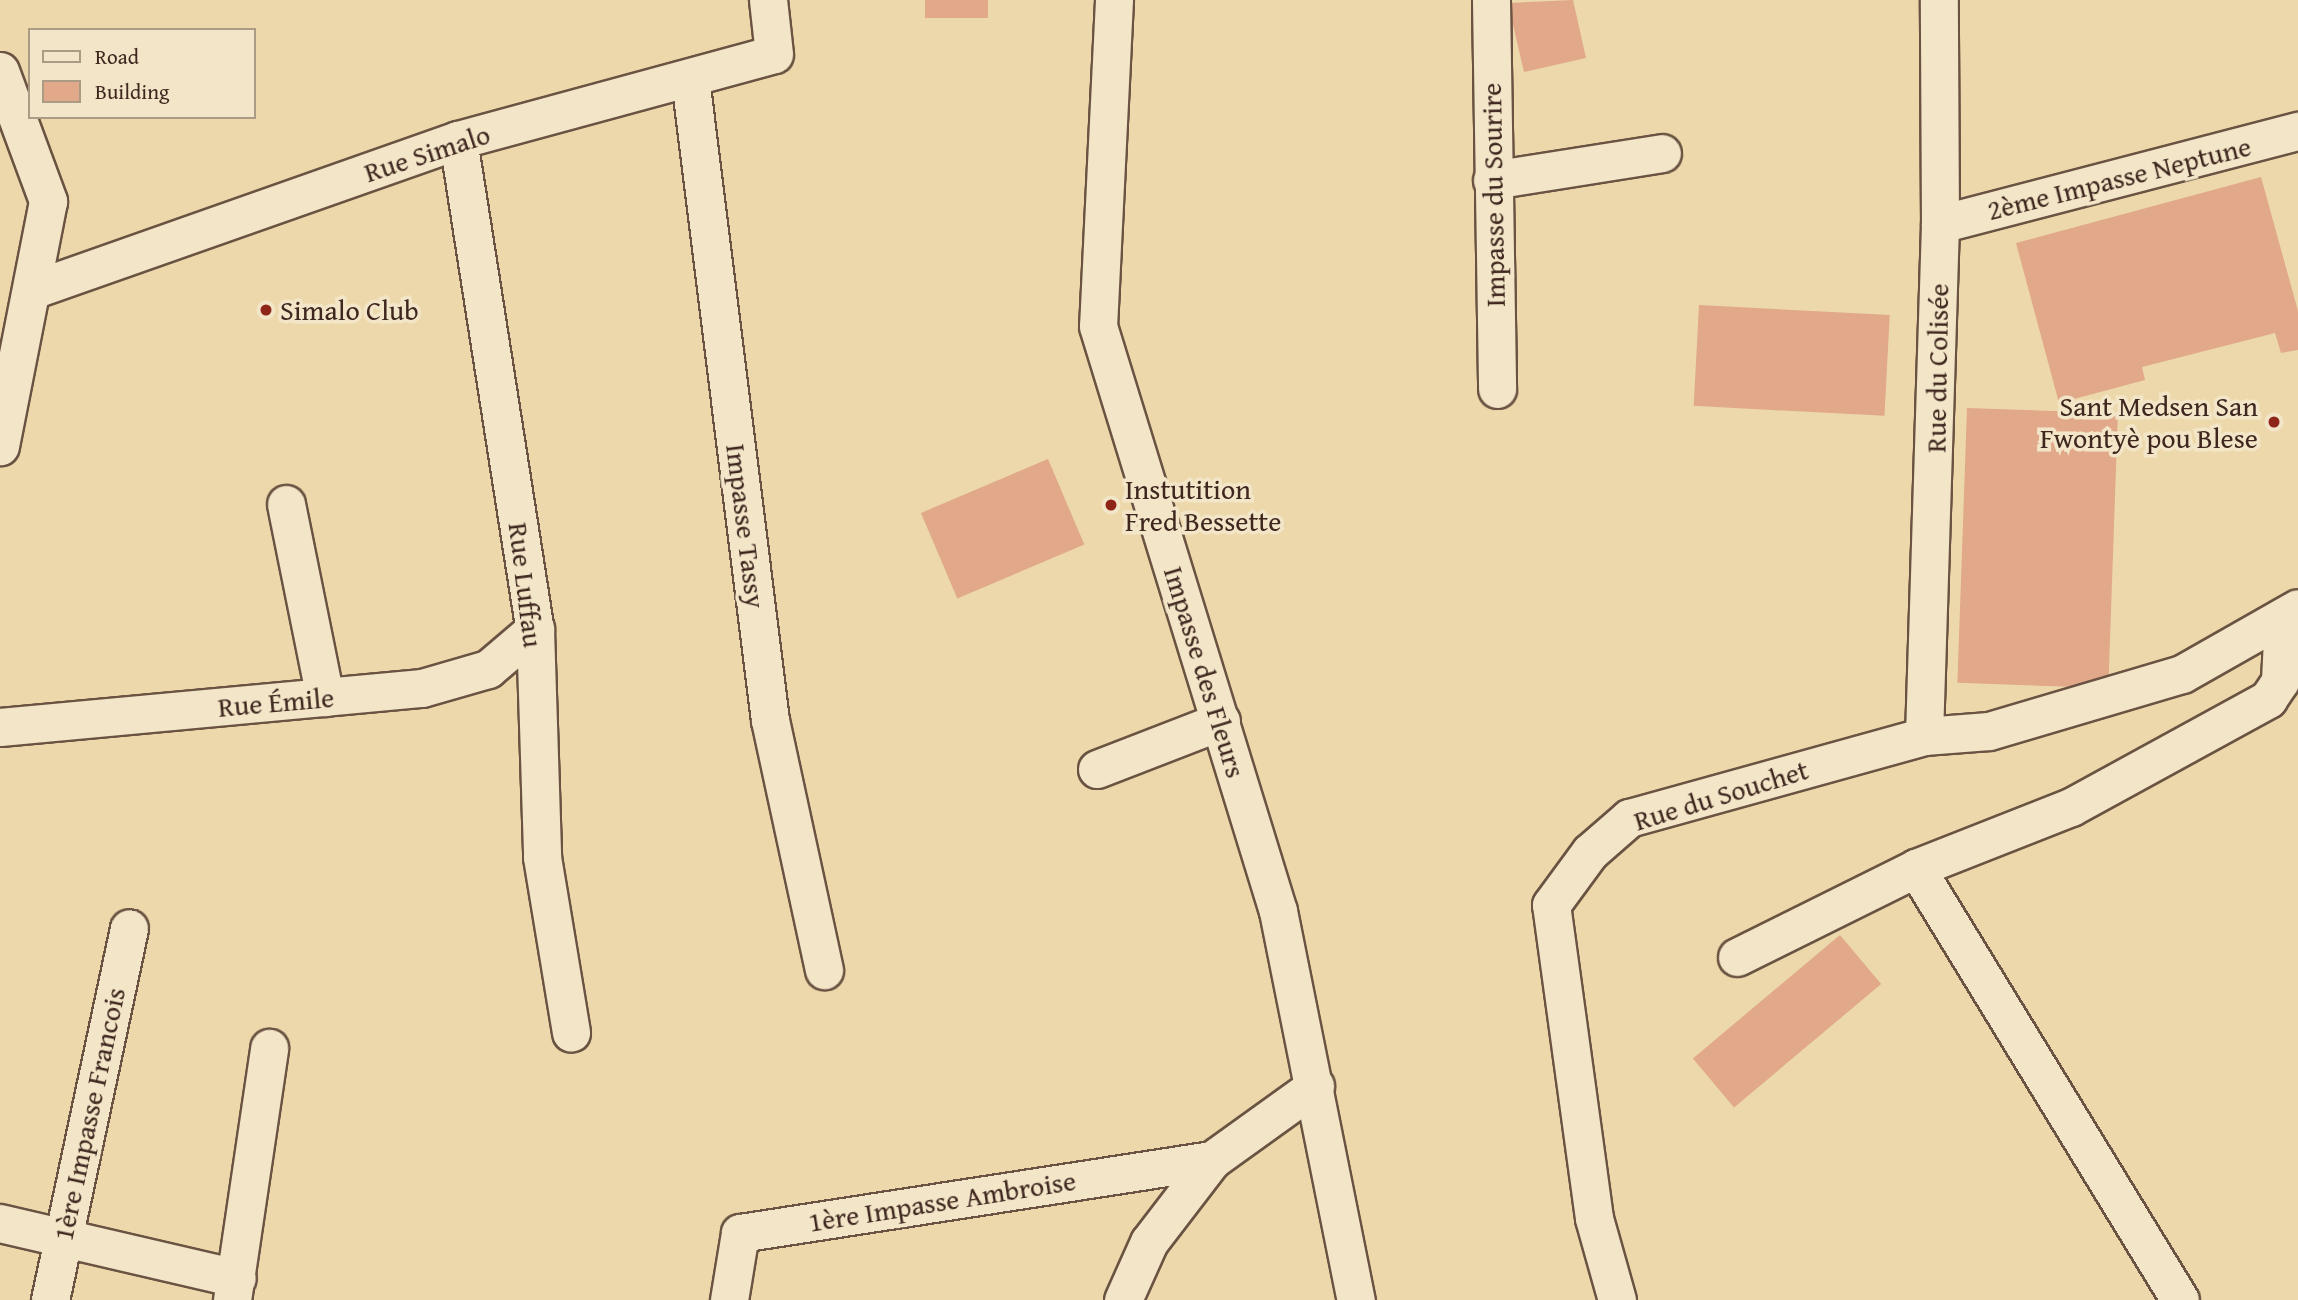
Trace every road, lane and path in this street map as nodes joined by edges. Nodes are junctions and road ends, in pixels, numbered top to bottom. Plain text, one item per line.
1 (768, 0) edge
2 (1108, 0) edge
3 (1490, 0) edge
4 (1939, 0) edge
5 (0, 71) edge
6 (690, 79) junction
7 (2298, 131) edge
8 (458, 140) junction
9 (1662, 153) dead end
10 (1492, 180) junction
11 (1940, 224) junction
12 (35, 289) junction
13 (1497, 389) dead end
14 (0, 446) edge
15 (286, 504) dead end
16 (2290, 612) edge
17 (535, 629) junction
18 (325, 697) junction
19 (1221, 721) junction
20 (0, 727) edge
21 (1924, 736) junction
22 (1097, 769) dead end
23 (1916, 868) junction
24 (129, 928) dead end
25 (1737, 957) dead end
26 (824, 970) dead end
27 (571, 1033) dead end
28 (269, 1048) dead end
29 (1315, 1086) junction
30 (1212, 1160) junction
31 (0, 1223) edge
32 (63, 1237) junction
33 (234, 1289) edge
34 (50, 1300) edge
35 (729, 1300) edge
36 (1123, 1300) edge
37 (1356, 1300) edge
38 (1617, 1300) edge
39 (2180, 1300) edge

1 - 6 street, Rue Simalo
2 - 19 street, Impasse des Fleurs
3 - 10 street, Impasse du Sourire
4 - 11 street, Rue du Colisée
5 - 12 street
6 - 8 street, Rue Simalo
6 - 26 street, Impasse Tassy
7 - 11 street, 2ème Impasse Neptune
8 - 12 street, Rue Simalo
8 - 17 street, Rue Luffau
9 - 10 street
10 - 13 street, Impasse du Sourire
11 - 21 street, Rue du Colisée
12 - 14 street
15 - 18 street
16 - 21 street, Rue du Souchet
16 - 23 street
17 - 18 street, Rue Émile
17 - 27 street, Rue Luffau
18 - 20 street, Rue Émile
19 - 22 street
19 - 29 street, Impasse des Fleurs
21 - 38 street, Rue du Souchet
23 - 25 street
23 - 39 street
24 - 32 street, 1ère Impasse Francois
28 - 33 street
29 - 30 street
29 - 37 street, Impasse des Fleurs
30 - 35 street, 1ère Impasse Ambroise
30 - 36 street
31 - 32 street
32 - 33 street
32 - 34 street, 1ère Impasse Francois

